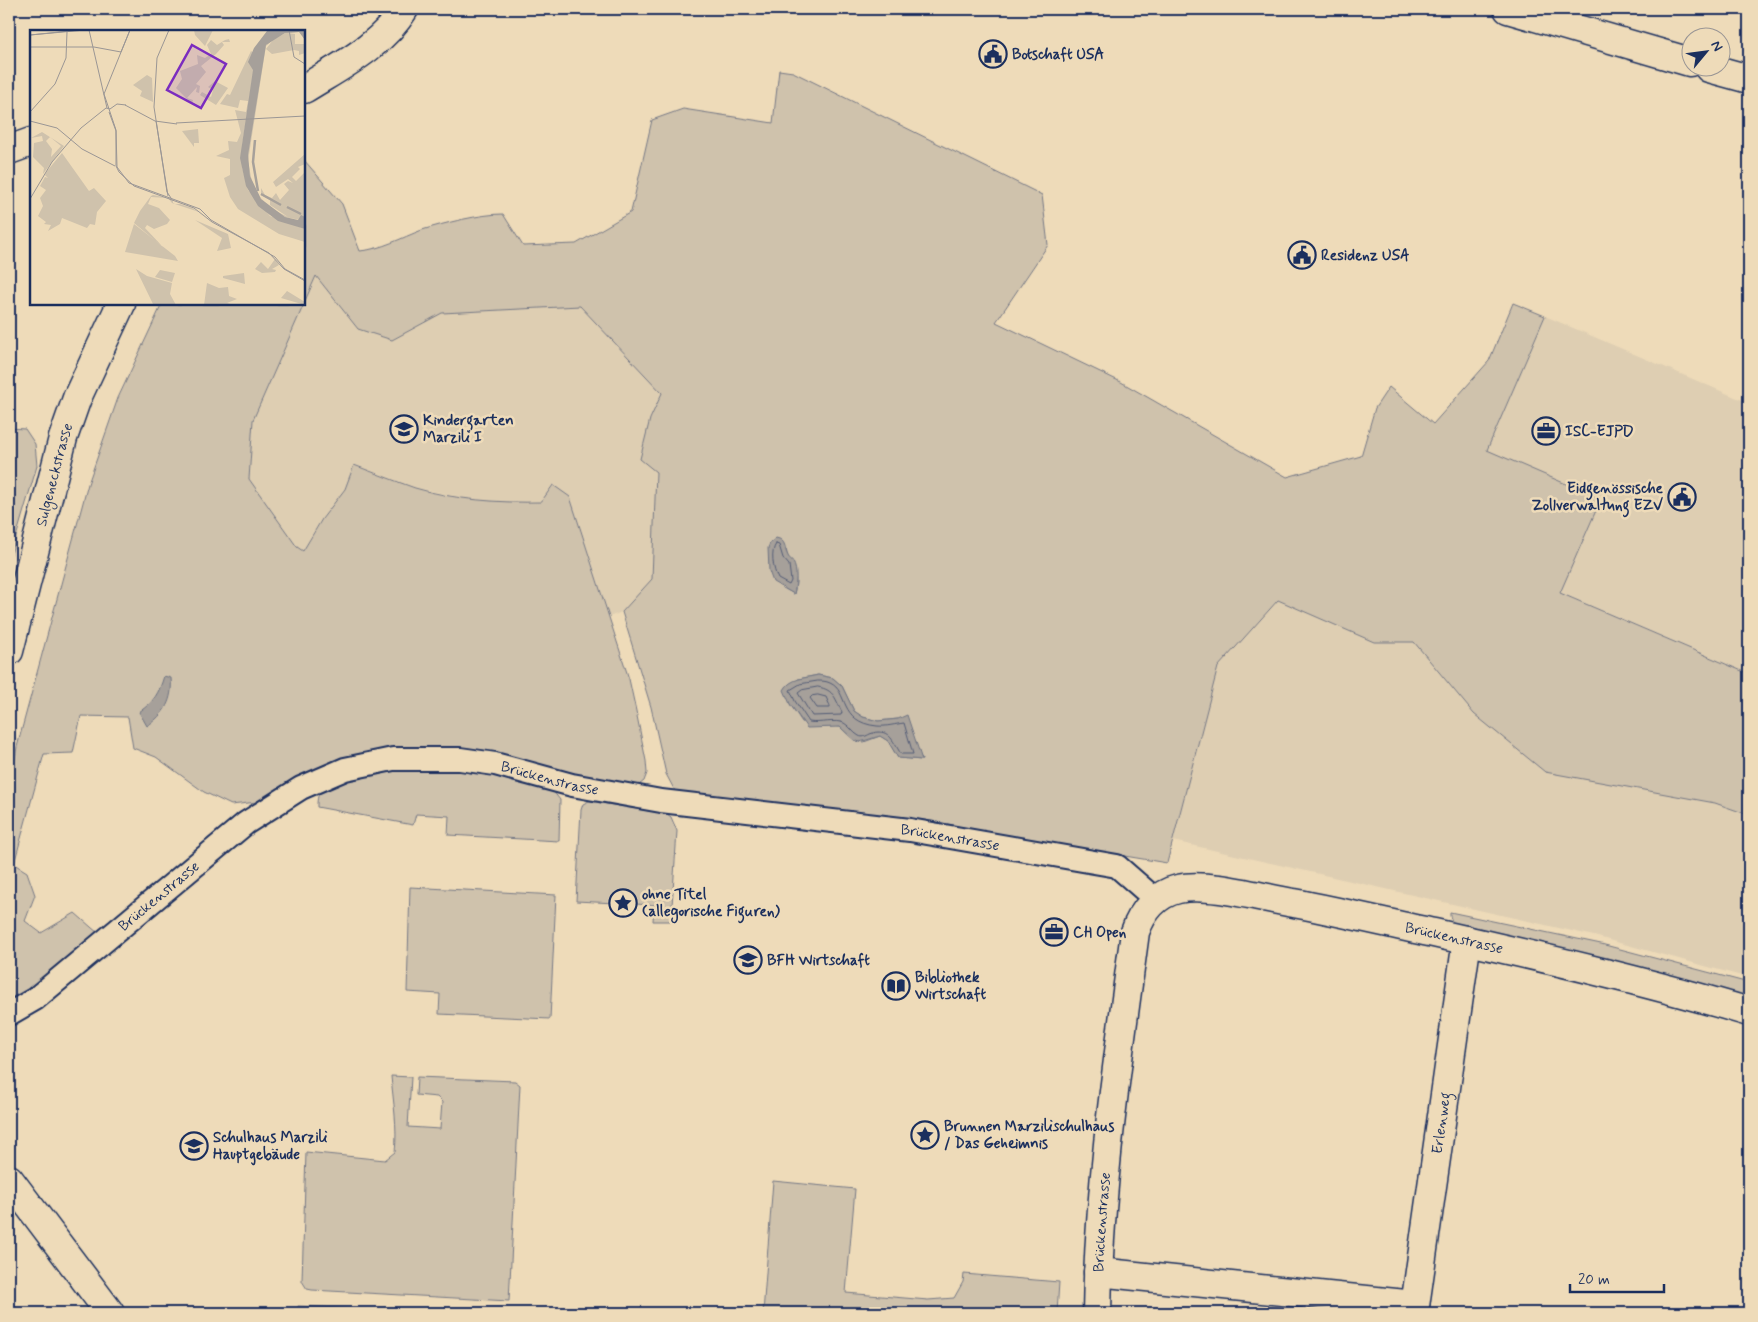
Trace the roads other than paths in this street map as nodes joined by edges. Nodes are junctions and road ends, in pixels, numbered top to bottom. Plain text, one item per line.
1 (404, 9) edge
2 (1508, 9) edge
3 (1680, 59) edge
4 (1730, 74) edge
5 (1749, 79) edge
6 (305, 89) edge
7 (9, 136) edge
8 (30, 138) edge
9 (30, 142) edge
10 (9, 150) edge
11 (121, 305) edge
12 (9, 651) edge
13 (1156, 900) junction
14 (1467, 940) junction
15 (1749, 1012) edge
16 (9, 1014) edge
17 (9, 1179) edge
18 (1098, 1272) junction
19 (1415, 1309) edge
20 (100, 1310) edge
21 (1097, 1313) edge

1 - 6 street
2 - 3 street
4 - 5 street
7 - 8 street
9 - 10 street
11 - 12 street, Sulgeneckstrasse
13 - 14 street, Brückenstrasse
13 - 16 street, Brückenstrasse
13 - 18 street, Brückenstrasse
14 - 15 street, Brückenstrasse
14 - 19 street, Erlenweg
17 - 20 street
18 - 19 street, Erlenweg
18 - 21 street, Brückenstrasse

